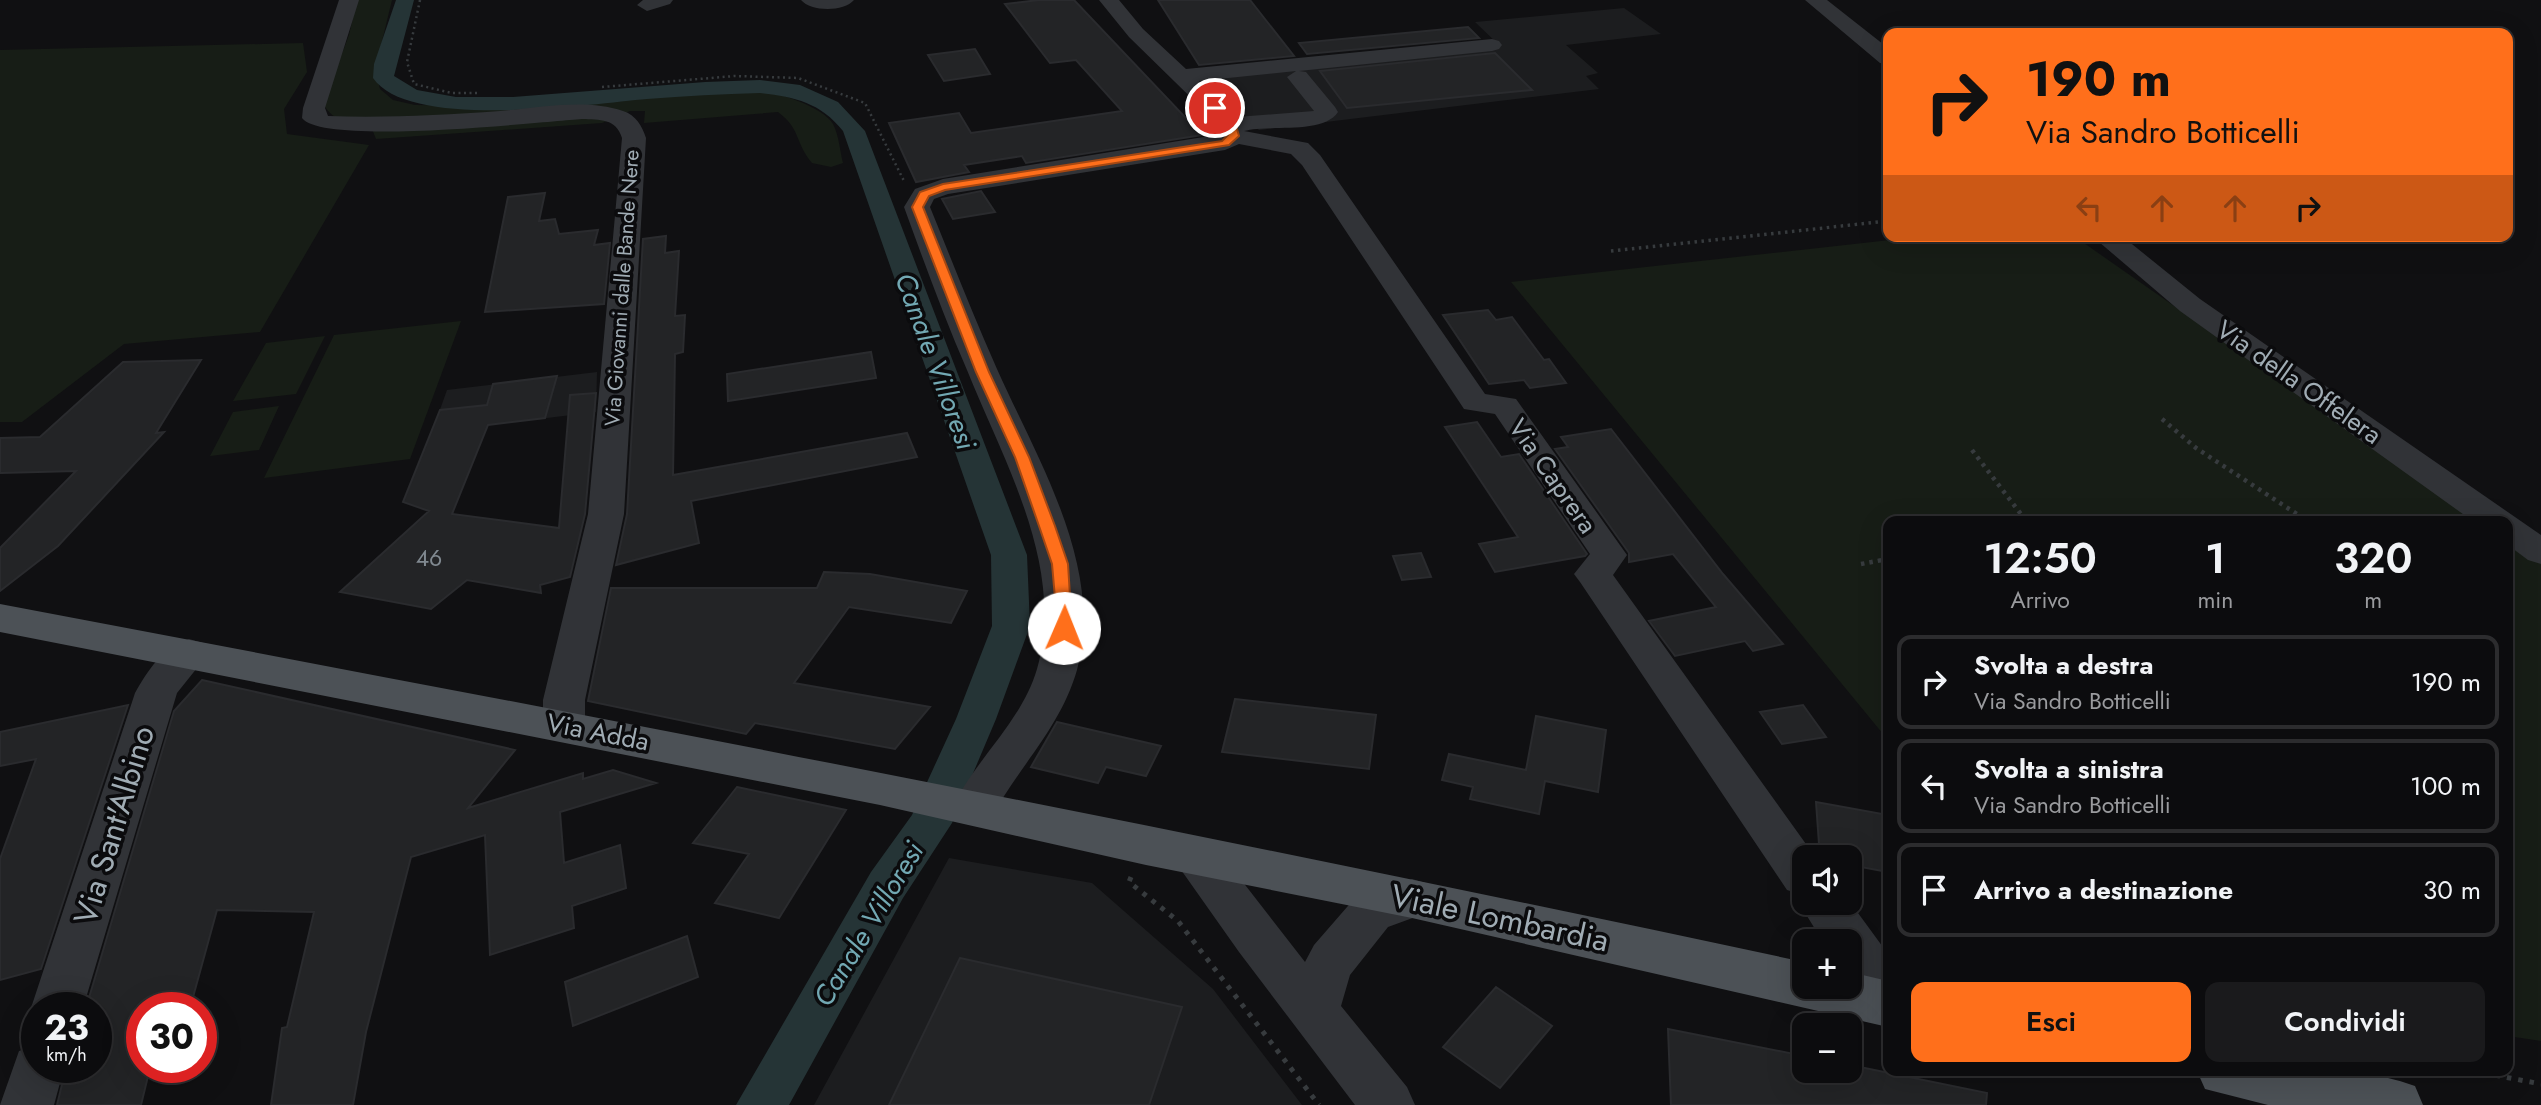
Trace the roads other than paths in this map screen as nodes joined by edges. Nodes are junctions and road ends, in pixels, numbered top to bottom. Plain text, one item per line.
1 (349, 0) edge
2 (811, 0) edge
3 (844, 0) edge
4 (1110, 0) edge
5 (1815, 0) edge
6 (1492, 45) dead end
7 (1883, 54) edge
8 (1181, 76) junction
9 (1298, 77) dead end
10 (1232, 130) junction
11 (2112, 242) edge
12 (2489, 516) edge
13 (2513, 532) edge
14 (2541, 552) edge
15 (0, 618) edge
16 (189, 653) junction
17 (564, 726) junction
18 (961, 805) junction
19 (1195, 854) junction
20 (1792, 860) edge
21 (1412, 898) junction
22 (1832, 915) edge
23 (1792, 982) edge
24 (1883, 986) edge
25 (62, 992) edge
26 (1862, 998) edge
27 (1883, 1003) edge
28 (1314, 1013) junction
29 (2250, 1076) edge
30 (34, 1083) edge
31 (27, 1105) edge
32 (1388, 1105) edge
33 (2395, 1105) edge

1 - 17 street, Via Giovanni dalle Bande Nere
2 - 3 street
4 - 8 street
5 - 7 street
6 - 8 street
8 - 10 street
9 - 10 street
10 - 18 street
10 - 20 street, Via Caprera
11 - 12 street, Via della Offelera
13 - 14 street
15 - 16 main road, Via Adda
16 - 17 main road, Via Adda
16 - 25 street, Via Sant'Albino
17 - 18 main road, Via Adda
18 - 19 main road, Via Adda
19 - 21 main road, Viale Lombardia
19 - 28 street
21 - 23 main road, Viale Lombardia
21 - 28 street
22 - 24 street
26 - 27 main road
28 - 32 street
29 - 33 main road
30 - 31 street

